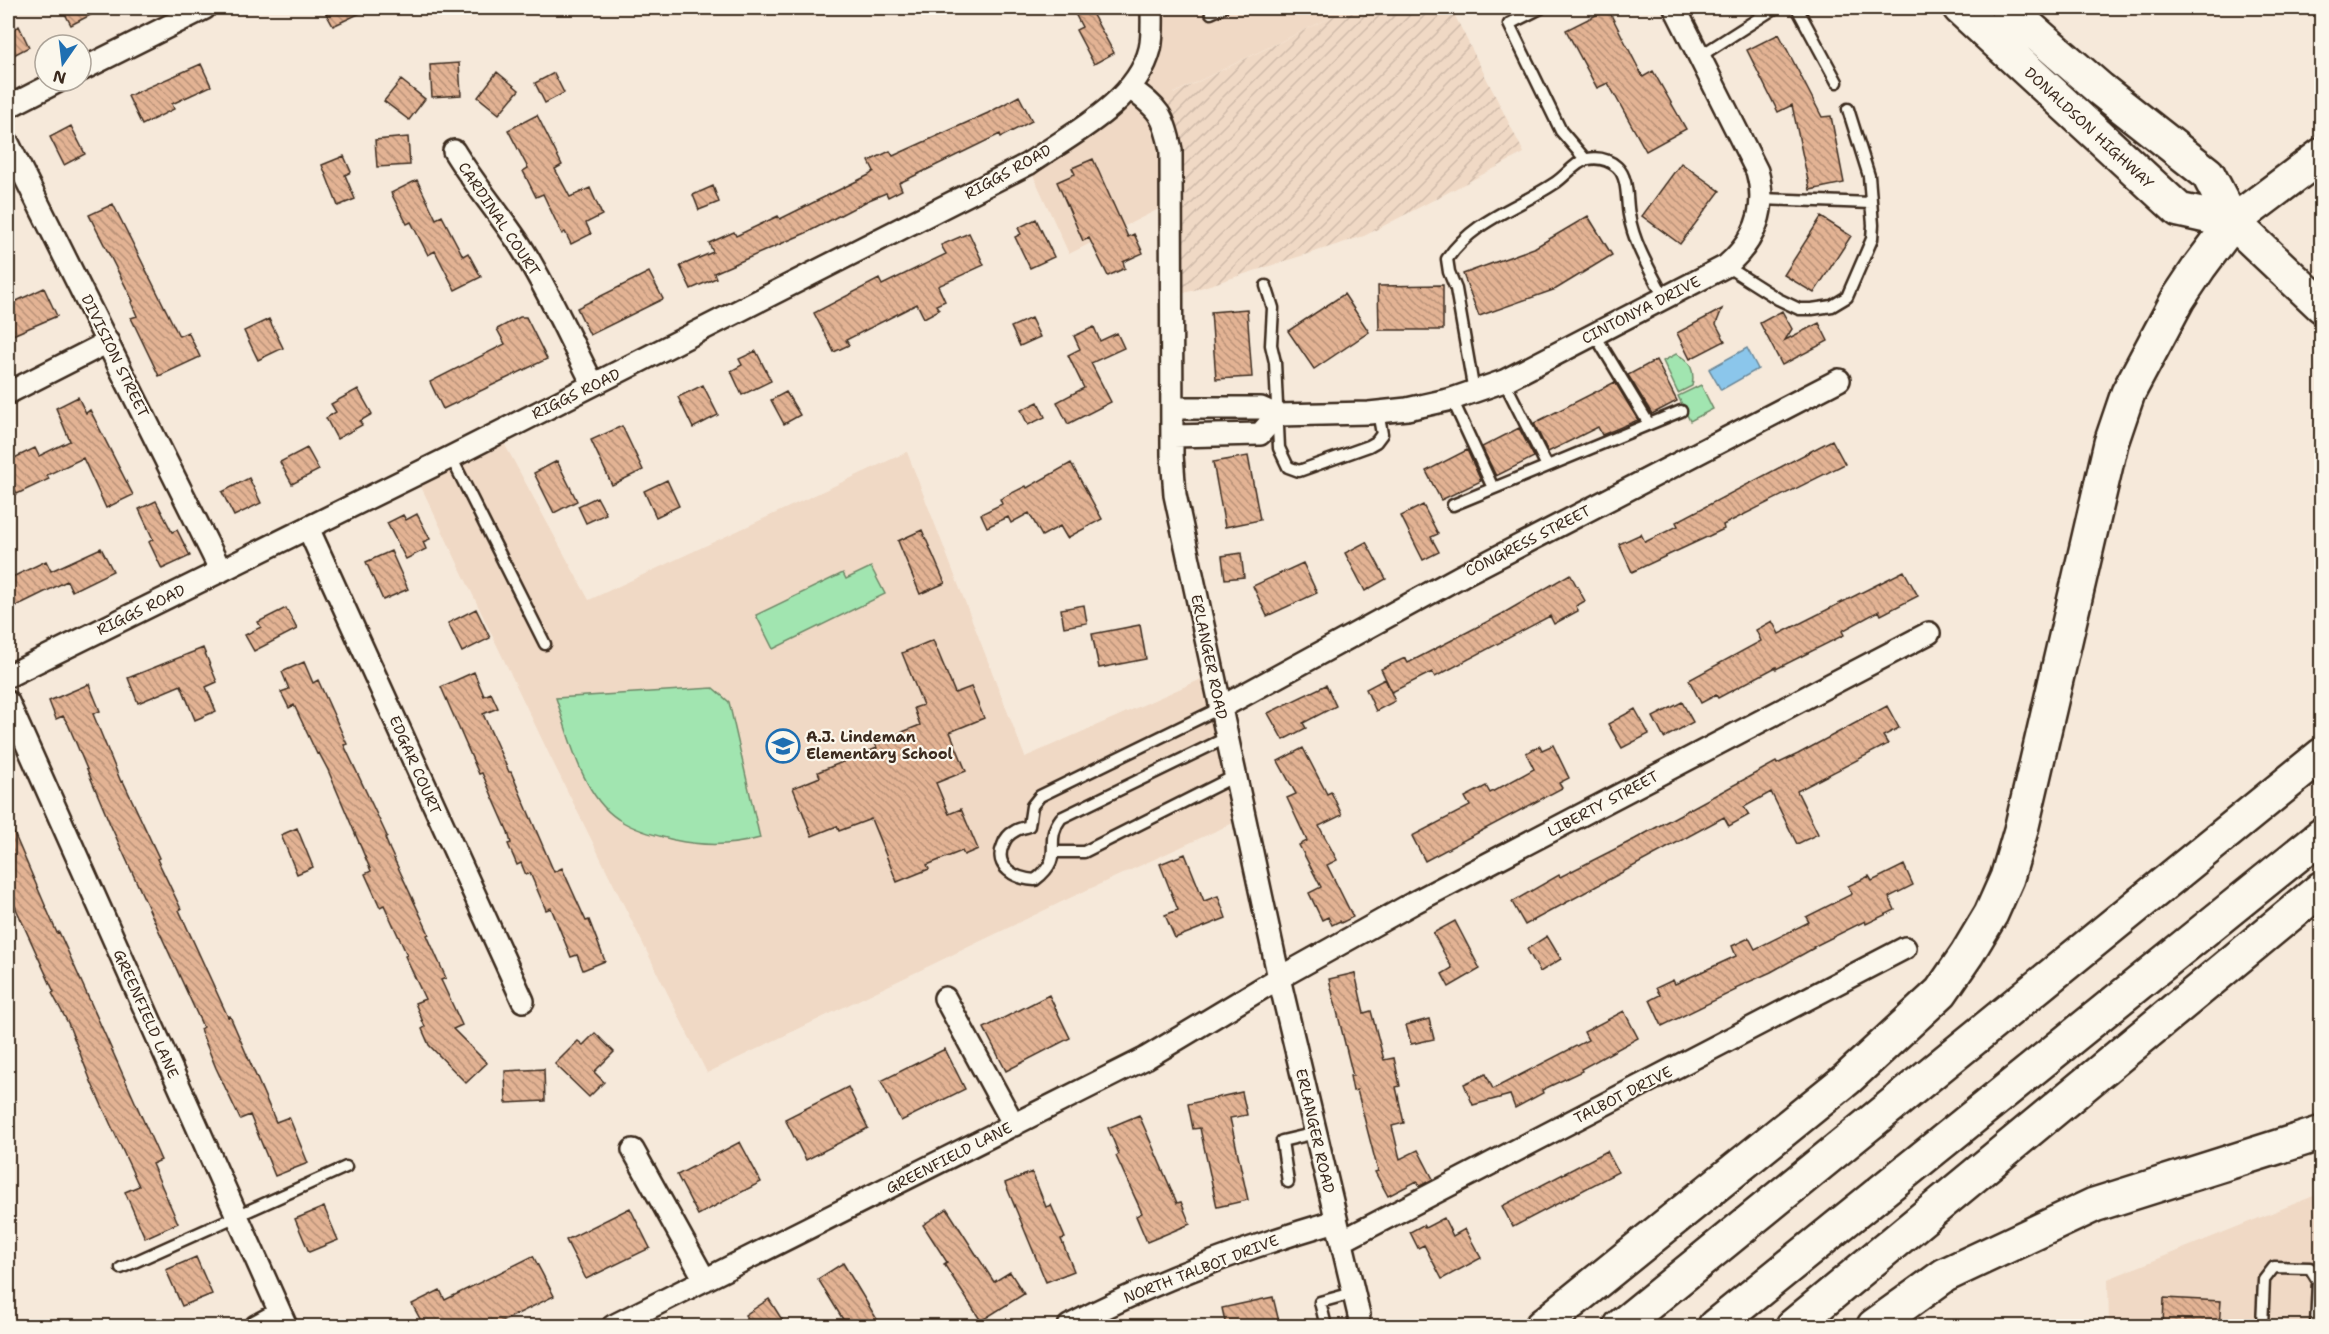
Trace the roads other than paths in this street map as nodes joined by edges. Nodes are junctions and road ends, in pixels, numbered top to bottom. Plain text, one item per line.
1 (205, 8) edge
2 (1152, 8) edge
3 (1210, 8) edge
4 (1222, 8) edge
5 (1541, 8) edge
6 (1675, 8) edge
7 (1775, 8) edge
8 (1797, 8) edge
9 (1960, 8) edge
10 (2007, 8) edge
11 (1700, 56) junction
12 (93, 64) edge
13 (1837, 82) dead end
14 (1130, 88) junction
15 (34, 93) edge
16 (8, 106) edge
17 (1848, 109) dead end
18 (8, 143) edge
19 (454, 151) dead end
20 (2322, 156) edge
21 (1585, 159) junction
22 (1761, 199) junction
23 (1871, 203) junction
24 (2233, 222) junction
25 (1726, 266) junction
26 (1266, 286) dead end
27 (1665, 299) junction
28 (2322, 306) edge
29 (1595, 334) junction
30 (108, 342) junction
31 (1839, 380) dead end
32 (1504, 381) junction
33 (593, 384) junction
34 (1474, 392) junction
35 (8, 393) edge
36 (1452, 399) junction
37 (1173, 408) junction
38 (1681, 411) dead end
39 (1378, 412) junction
40 (1277, 415) junction
41 (1649, 424) junction
42 (1173, 436) junction
43 (451, 458) junction
44 (1547, 466) junction
45 (1493, 488) junction
46 (1453, 505) dead end
47 (308, 528) junction
48 (221, 570) junction
49 (1929, 633) dead end
50 (544, 644) dead end
51 (8, 676) edge
52 (8, 702) edge
53 (1220, 708) junction
54 (1226, 738) junction
55 (2322, 755) edge
56 (1235, 776) junction
57 (2322, 835) edge
58 (1054, 852) junction
59 (2322, 888) edge
60 (1905, 948) dead end
61 (1279, 978) junction
62 (945, 998) dead end
63 (523, 1001) dead end
64 (1014, 1125) junction
65 (1316, 1133) junction
66 (2322, 1133) edge
67 (633, 1150) dead end
68 (346, 1167) dead end
69 (1288, 1182) dead end
70 (235, 1215) junction
71 (1336, 1221) junction
72 (1342, 1241) junction
73 (121, 1268) dead end
74 (705, 1280) junction
75 (1353, 1293) junction
76 (1359, 1315) dead end
77 (283, 1320) edge
78 (256, 1326) edge
79 (613, 1326) edge
80 (1069, 1326) edge
81 (1326, 1326) edge
82 (1542, 1326) edge
83 (1621, 1326) edge
84 (1715, 1326) edge
85 (1793, 1326) edge
86 (1874, 1326) edge
87 (2262, 1326) edge
88 (2316, 1326) edge

1 - 12 street
2 - 14 street
3 - 4 lane
5 - 21 lane
6 - 11 street, CINTONYA DRIVE
7 - 11 lane
8 - 13 lane
9 - 24 main road, DONALDSON HIGHWAY
10 - 24 main road
11 - 22 street, CINTONYA DRIVE
14 - 33 street, RIGGS ROAD
14 - 37 street, ERLANGER ROAD
15 - 16 street
17 - 23 lane
18 - 30 street, DIVISION STREET
19 - 33 street, CARDINAL COURT
20 - 24 main road
21 - 27 lane
21 - 34 lane
22 - 23 lane
22 - 25 street, CINTONYA DRIVE
23 - 25 lane
24 - 28 main road
24 - 82 main road
25 - 27 street, CINTONYA DRIVE
26 - 40 lane
27 - 29 street, CINTONYA DRIVE
29 - 32 street, CINTONYA DRIVE
29 - 41 lane
30 - 35 street
30 - 48 street, DIVISION STREET
31 - 53 street, CONGRESS STREET
32 - 34 street, CINTONYA DRIVE
32 - 44 lane
33 - 43 street, RIGGS ROAD
34 - 36 street, CINTONYA DRIVE
36 - 39 street, CINTONYA DRIVE
36 - 45 lane
37 - 40 street, CINTONYA DRIVE
37 - 42 street, ERLANGER ROAD
38 - 41 lane
39 - 40 street, CINTONYA DRIVE
39 - 40 lane
40 - 42 street
41 - 44 lane
42 - 53 street, ERLANGER ROAD
43 - 47 street, RIGGS ROAD
43 - 50 lane
44 - 45 lane
45 - 46 lane
47 - 48 street, RIGGS ROAD
47 - 63 street, EDGAR COURT
48 - 51 street, RIGGS ROAD
49 - 61 street, LIBERTY STREET
52 - 70 street, GREENFIELD LANE
53 - 54 street, ERLANGER ROAD
53 - 58 lane
54 - 56 street, ERLANGER ROAD
54 - 58 lane
55 - 83 main road
56 - 58 lane
56 - 61 street, ERLANGER ROAD
57 - 84 main road
59 - 85 main road
60 - 72 street, TALBOT DRIVE
61 - 64 street, GREENFIELD LANE
61 - 65 street, ERLANGER ROAD
62 - 64 street
64 - 74 street, GREENFIELD LANE
65 - 69 lane
65 - 71 street, ERLANGER ROAD
66 - 86 main road
67 - 74 street
68 - 70 lane
70 - 73 lane
70 - 77 street, GREENFIELD LANE
71 - 72 street, ERLANGER ROAD
71 - 80 street, NORTH TALBOT DRIVE
72 - 75 street, ERLANGER ROAD
74 - 79 street, GREENFIELD LANE
75 - 76 street, ERLANGER ROAD
75 - 81 lane
77 - 78 street
87 - 88 lane

